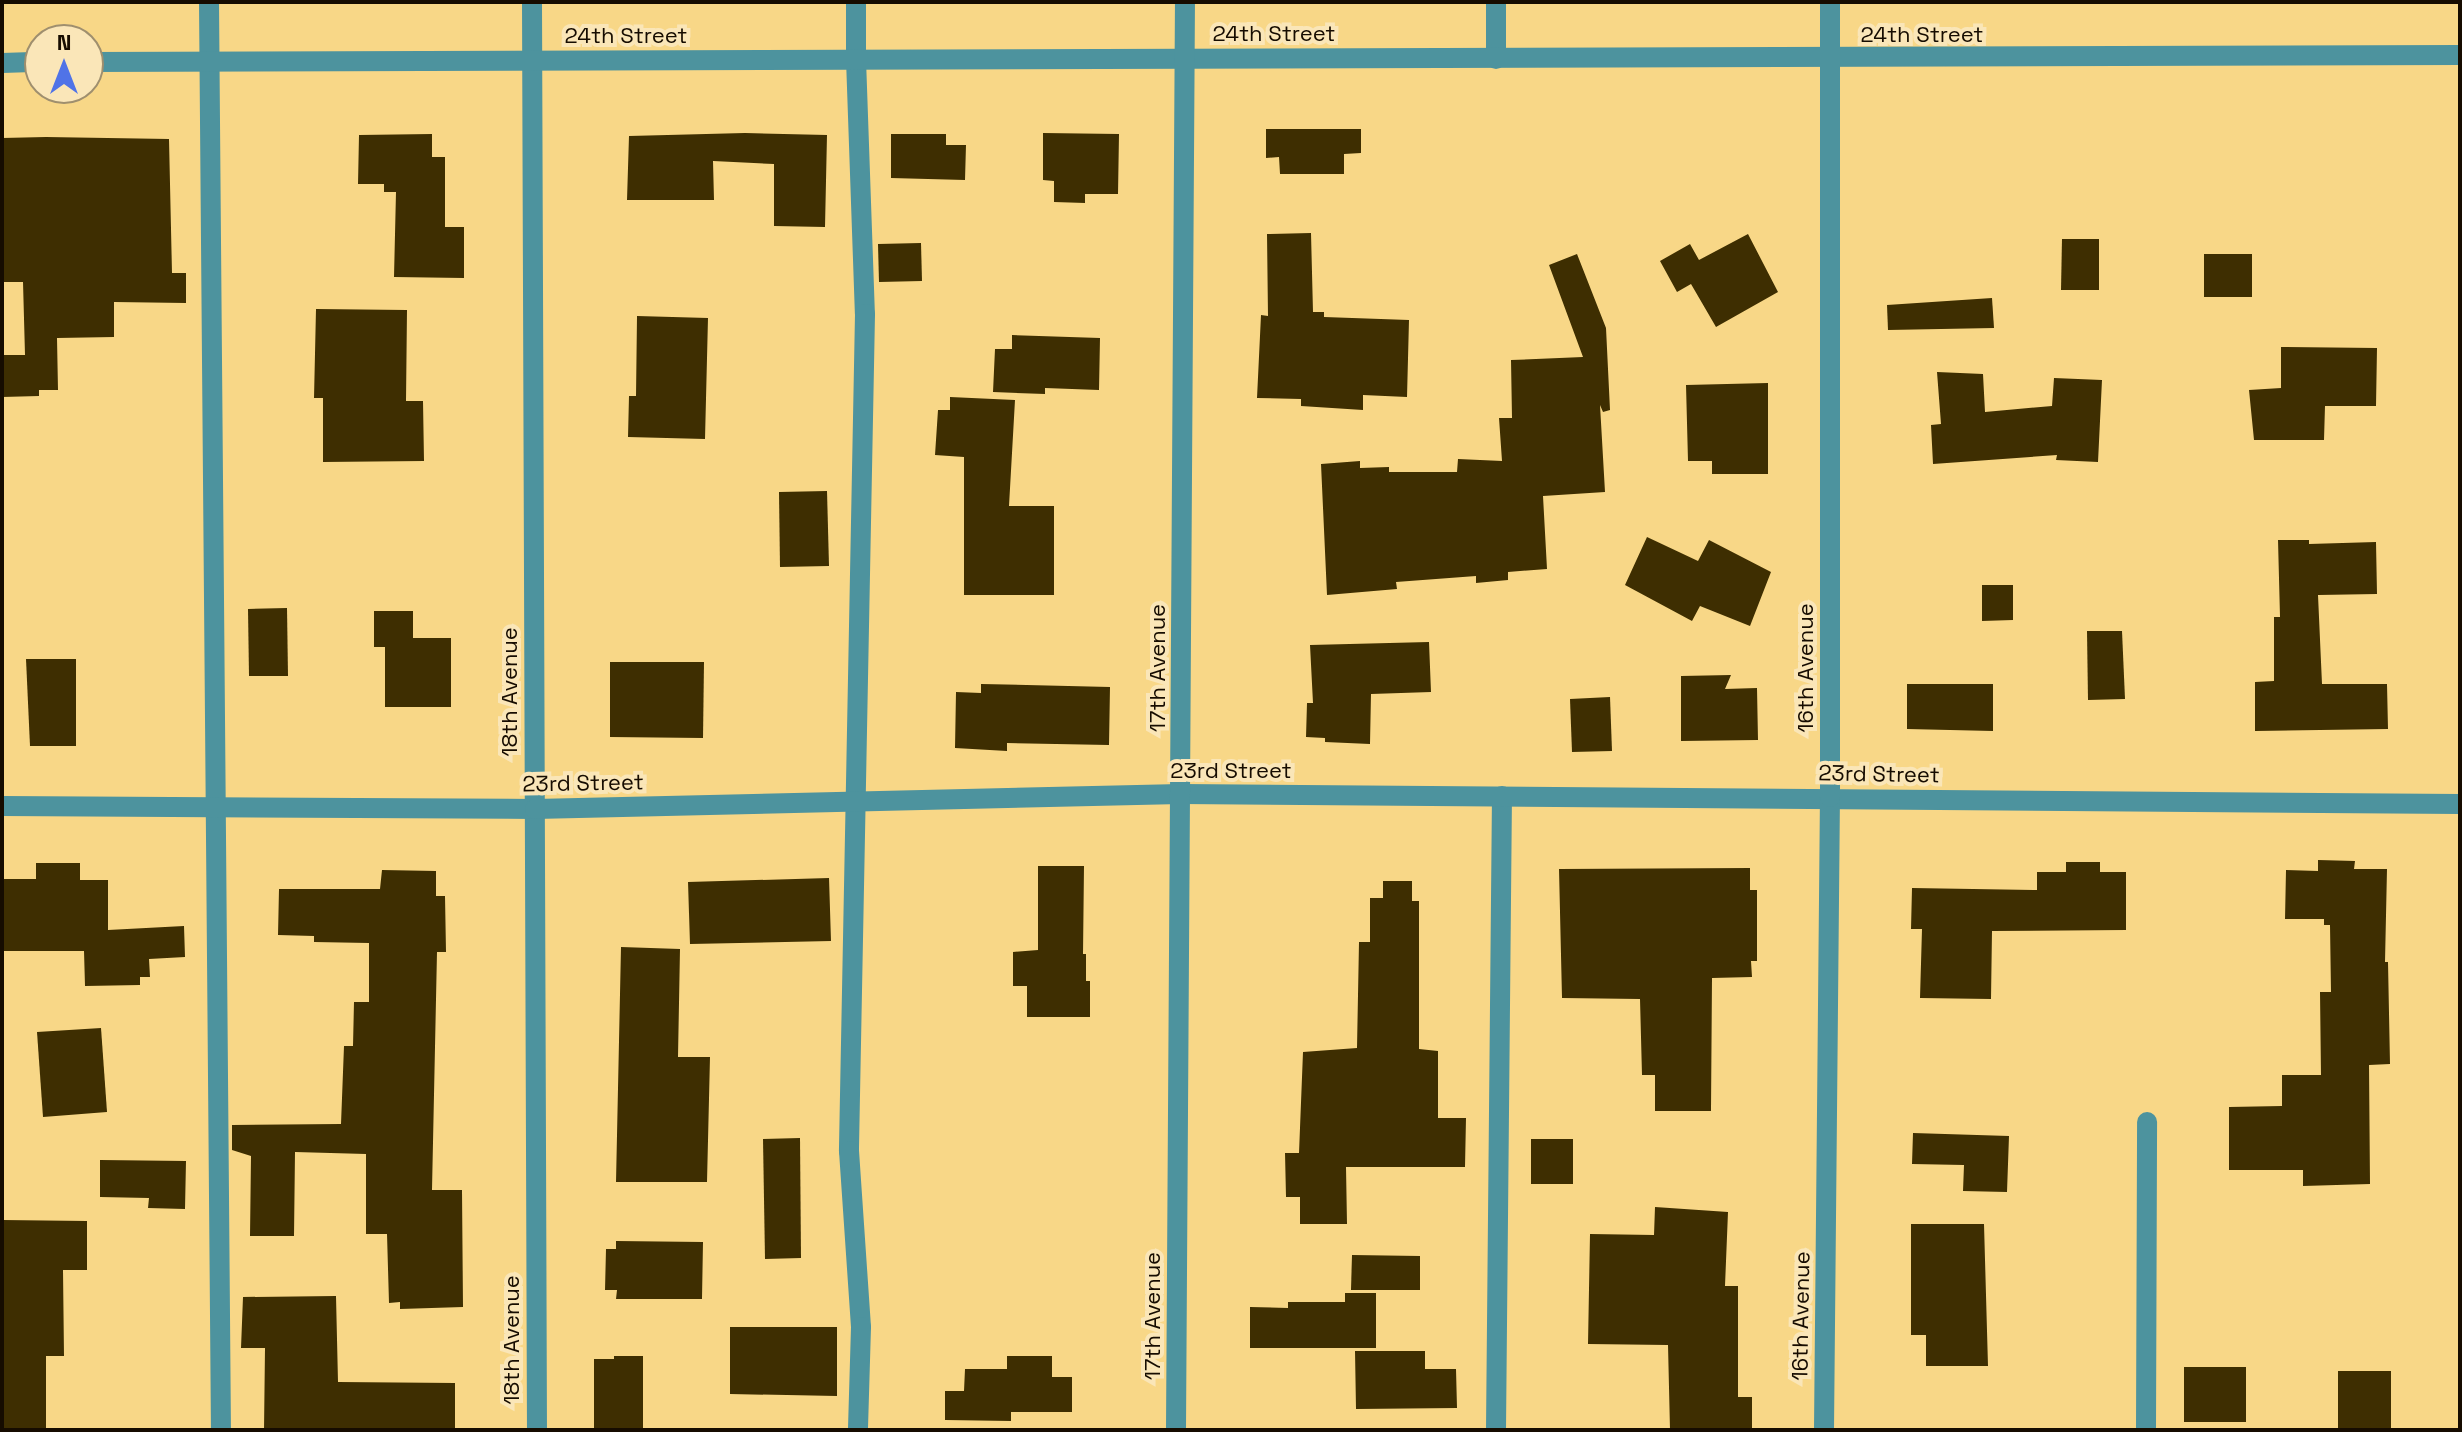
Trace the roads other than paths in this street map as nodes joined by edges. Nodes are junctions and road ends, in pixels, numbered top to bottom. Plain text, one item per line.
1 (209, 2) edge
2 (532, 2) edge
3 (856, 2) edge
4 (1185, 2) edge
5 (1496, 2) edge
6 (1830, 2) edge
7 (2460, 55) edge
8 (1186, 57) junction
9 (856, 59) junction
10 (1496, 59) junction
11 (1830, 59) junction
12 (532, 60) junction
13 (24, 62) edge
14 (104, 62) edge
15 (210, 62) junction
16 (2, 63) edge
17 (1181, 794) junction
18 (1502, 796) junction
19 (1830, 797) junction
20 (858, 802) junction
21 (2460, 804) edge
22 (2, 806) edge
23 (216, 807) junction
24 (535, 809) junction
25 (2147, 1122) dead end
26 (221, 1430) edge
27 (537, 1430) edge
28 (858, 1430) edge
29 (1176, 1430) edge
30 (1496, 1430) edge
31 (1824, 1430) edge
32 (2146, 1430) edge

1 - 15 street
2 - 12 street, 18th Avenue
3 - 9 street
4 - 8 street, 17th Avenue
5 - 10 street
6 - 11 street, 16th Avenue
7 - 11 street, 24th Street
8 - 9 street, 24th Street
8 - 10 street, 24th Street
8 - 17 street, 17th Avenue
9 - 12 street, 24th Street
9 - 20 street
10 - 11 street, 24th Street
11 - 19 street, 16th Avenue
12 - 15 street, 24th Street
12 - 24 street, 18th Avenue
13 - 16 street
14 - 15 street, 24th Street
15 - 23 street
17 - 18 street, 23rd Street
17 - 20 street, 23rd Street
17 - 29 street, 17th Avenue
18 - 19 street, 23rd Street
18 - 30 street
19 - 21 street, 23rd Street
19 - 31 street, 16th Avenue
20 - 24 street, 23rd Street
20 - 28 street
22 - 23 street, 23rd Street
23 - 24 street, 23rd Street
23 - 26 street
24 - 27 street, 18th Avenue
25 - 32 street

